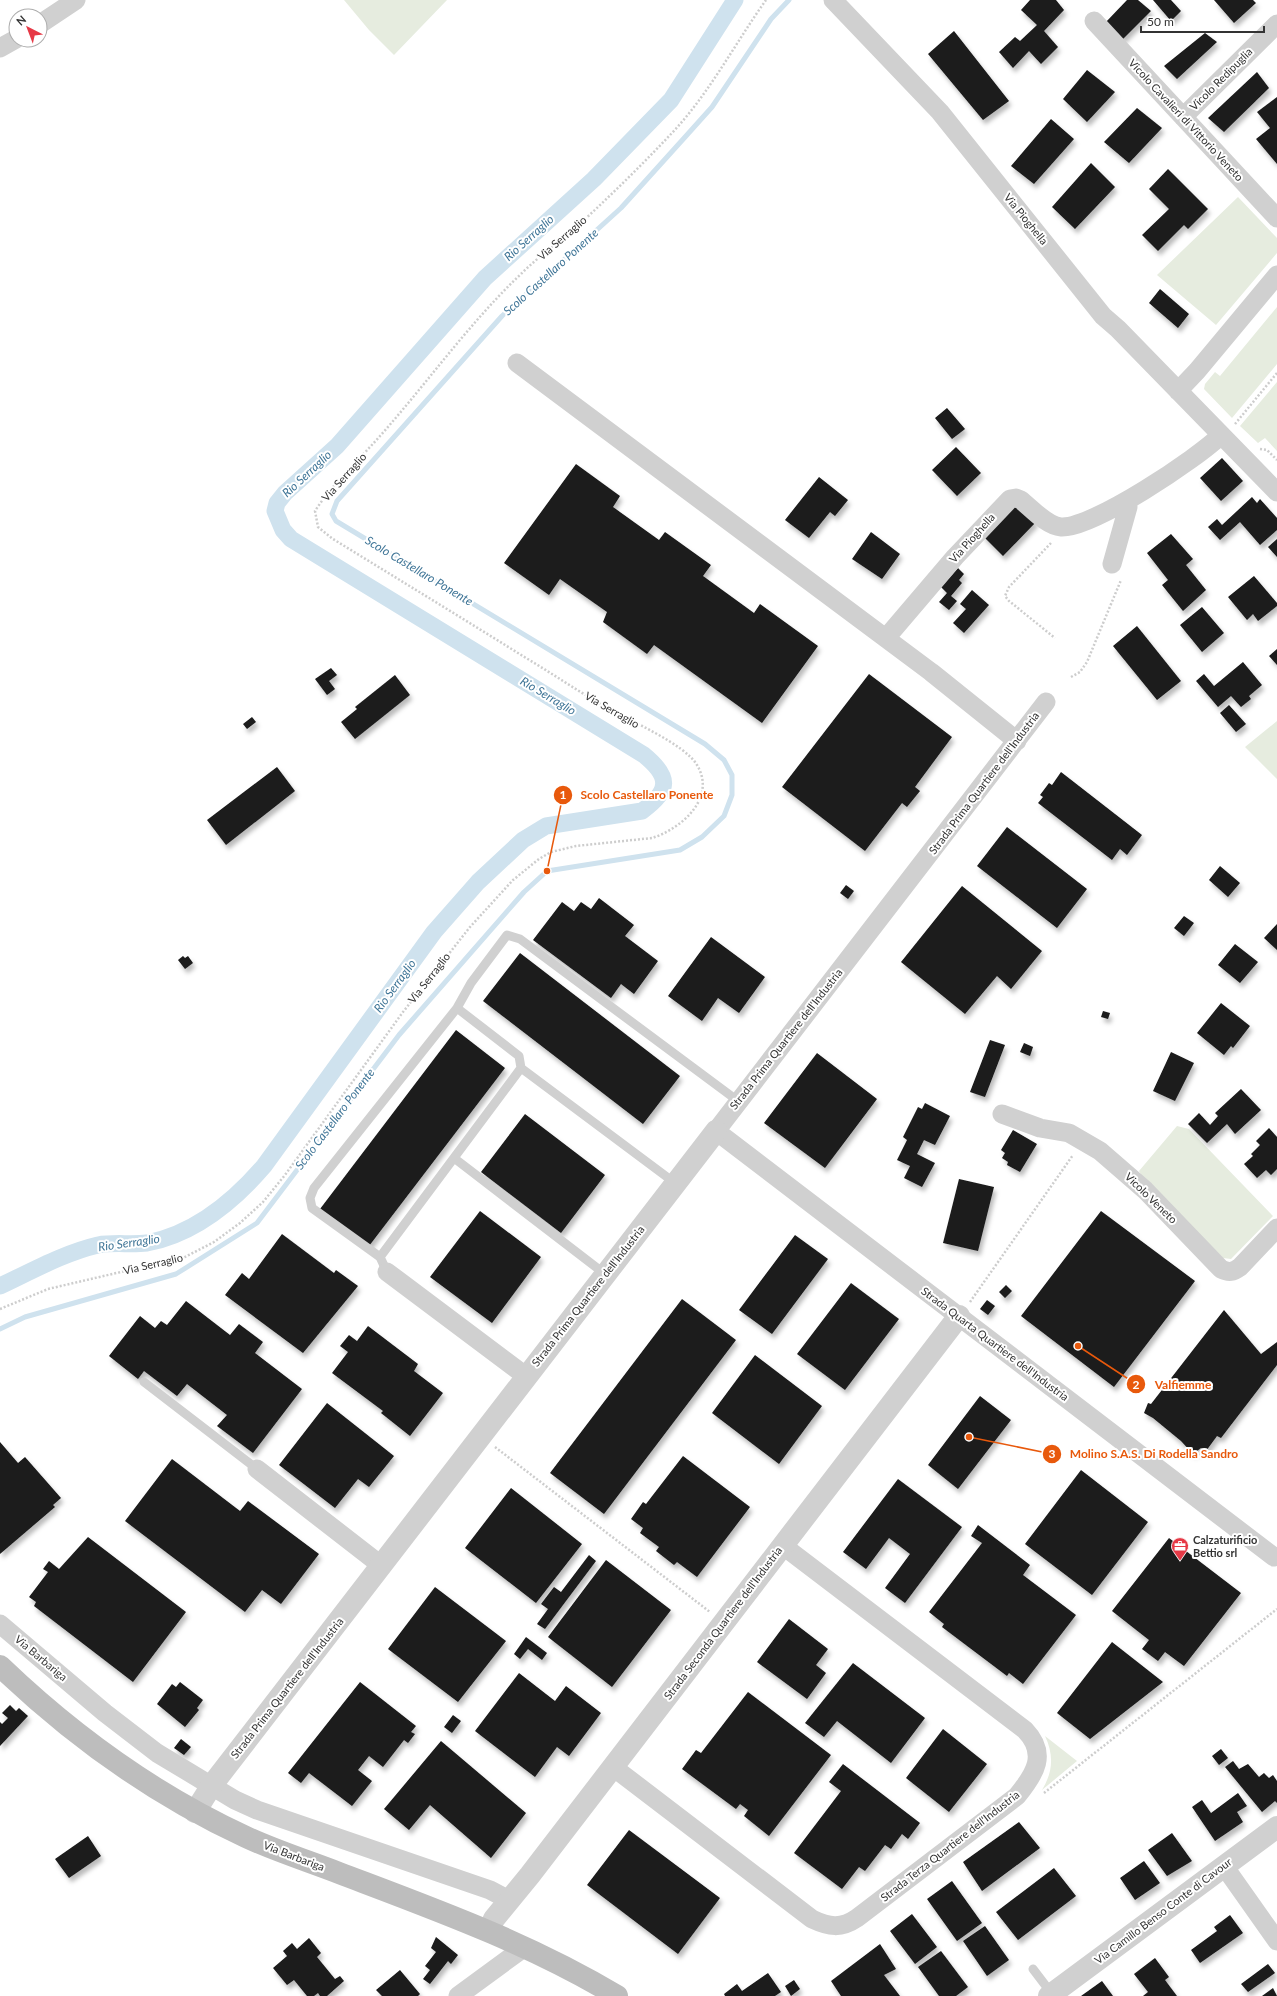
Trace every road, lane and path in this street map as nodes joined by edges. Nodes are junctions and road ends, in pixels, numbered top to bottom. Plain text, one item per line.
1 (76, 0) edge
2 (766, 0) edge
3 (833, 0) edge
4 (48, 19) edge
5 (1094, 21) dead end
6 (1277, 24) edge
7 (1183, 117) junction
8 (1277, 218) edge
9 (1277, 275) edge
10 (517, 363) dead end
11 (1277, 374) edge
12 (1178, 391) junction
13 (1226, 431) junction
14 (1277, 492) edge
15 (1127, 502) junction
16 (1059, 527) junction
17 (1117, 570) joint
18 (886, 638) junction
19 (1055, 638) dead end
20 (1071, 677) dead end
21 (1046, 702) dead end
22 (1017, 741) junction
23 (457, 1008) junction
24 (520, 1068) junction
25 (738, 1101) junction
26 (1002, 1114) dead end
27 (716, 1131) junction
28 (1084, 1140) junction
29 (454, 1158) junction
30 (675, 1183) junction
31 (1277, 1228) edge
32 (384, 1264) junction
33 (605, 1274) junction
34 (0, 1309) edge
35 (959, 1316) junction
36 (526, 1377) junction
37 (144, 1382) dead end
38 (482, 1437) junction
39 (256, 1469) joint
40 (782, 1545) junction
41 (1275, 1555) edge
42 (382, 1566) junction
43 (1277, 1609) edge
44 (724, 1623) junction
45 (0, 1624) edge
46 (0, 1666) edge
47 (613, 1767) junction
48 (212, 1785) junction
49 (1044, 1793) dead end
50 (195, 1812) junction
51 (1277, 1826) edge
52 (1224, 1866) junction
53 (509, 1900) junction
54 (489, 1930) junction
55 (1277, 1941) edge
56 (521, 1945) junction
57 (1033, 1969) dead end
58 (1050, 1995) edge
59 (458, 1996) edge
60 (617, 1996) edge

1 - 4 street
2 - 34 path, Via Serraglio
3 - 12 street, Via Pioghella
5 - 7 street, Vicolo Cavalieri di Vittorio Veneto
6 - 7 street, Vicolo Redipuglia
7 - 8 street, Vicolo Cavalieri di Vittorio Veneto
9 - 12 street
10 - 18 street
11 - 13 path
12 - 13 street, Via Pioghella
13 - 14 street, Via Pioghella
13 - 15 street
15 - 16 street
15 - 17 street
16 - 18 street, Via Pioghella
16 - 19 path
17 - 20 path
18 - 22 street
21 - 22 street, Strada Prima Quartiere dell'Industria
22 - 25 street, Strada Prima Quartiere dell'Industria
23 - 24 lane
23 - 25 lane
23 - 32 lane
24 - 29 lane
24 - 30 lane
25 - 27 street, Strada Prima Quartiere dell'Industria
26 - 28 street, Vicolo Veneto
27 - 30 street, Strada Prima Quartiere dell'Industria
27 - 35 street, Strada Quarta Quartiere dell'Industria
28 - 31 street, Vicolo Veneto
28 - 35 path
29 - 32 lane
29 - 33 lane
30 - 33 street, Strada Prima Quartiere dell'Industria
32 - 36 street, Strada Prima Quartiere dell'Industria
33 - 36 street, Strada Prima Quartiere dell'Industria
35 - 40 street, Strada Seconda Quartiere dell'Industria
35 - 41 street, Strada Quarta Quartiere dell'Industria
36 - 38 street, Strada Prima Quartiere dell'Industria
37 - 39 lane
38 - 42 street, Strada Prima Quartiere dell'Industria
38 - 44 path
39 - 42 street
40 - 44 street, Strada Seconda Quartiere dell'Industria
40 - 47 street, Strada Terza Quartiere dell'Industria
42 - 48 street, Strada Prima Quartiere dell'Industria
43 - 49 path
44 - 47 street, Strada Seconda Quartiere dell'Industria
45 - 48 street, Via Barbariga
46 - 50 main road, Via Barbariga
47 - 53 street, Strada Seconda Quartiere dell'Industria
48 - 50 street, Strada Prima Quartiere dell'Industria
48 - 53 street, Via Barbariga
50 - 54 main road, Via Barbariga
51 - 52 street, Via Camillo Benso Conte di Cavour
52 - 55 street
52 - 58 street, Via Camillo Benso Conte di Cavour
53 - 54 street, Strada Seconda Quartiere dell'Industria
54 - 56 main road, Via Barbariga
56 - 59 street
56 - 60 main road, Via Barbariga
57 - 58 lane

